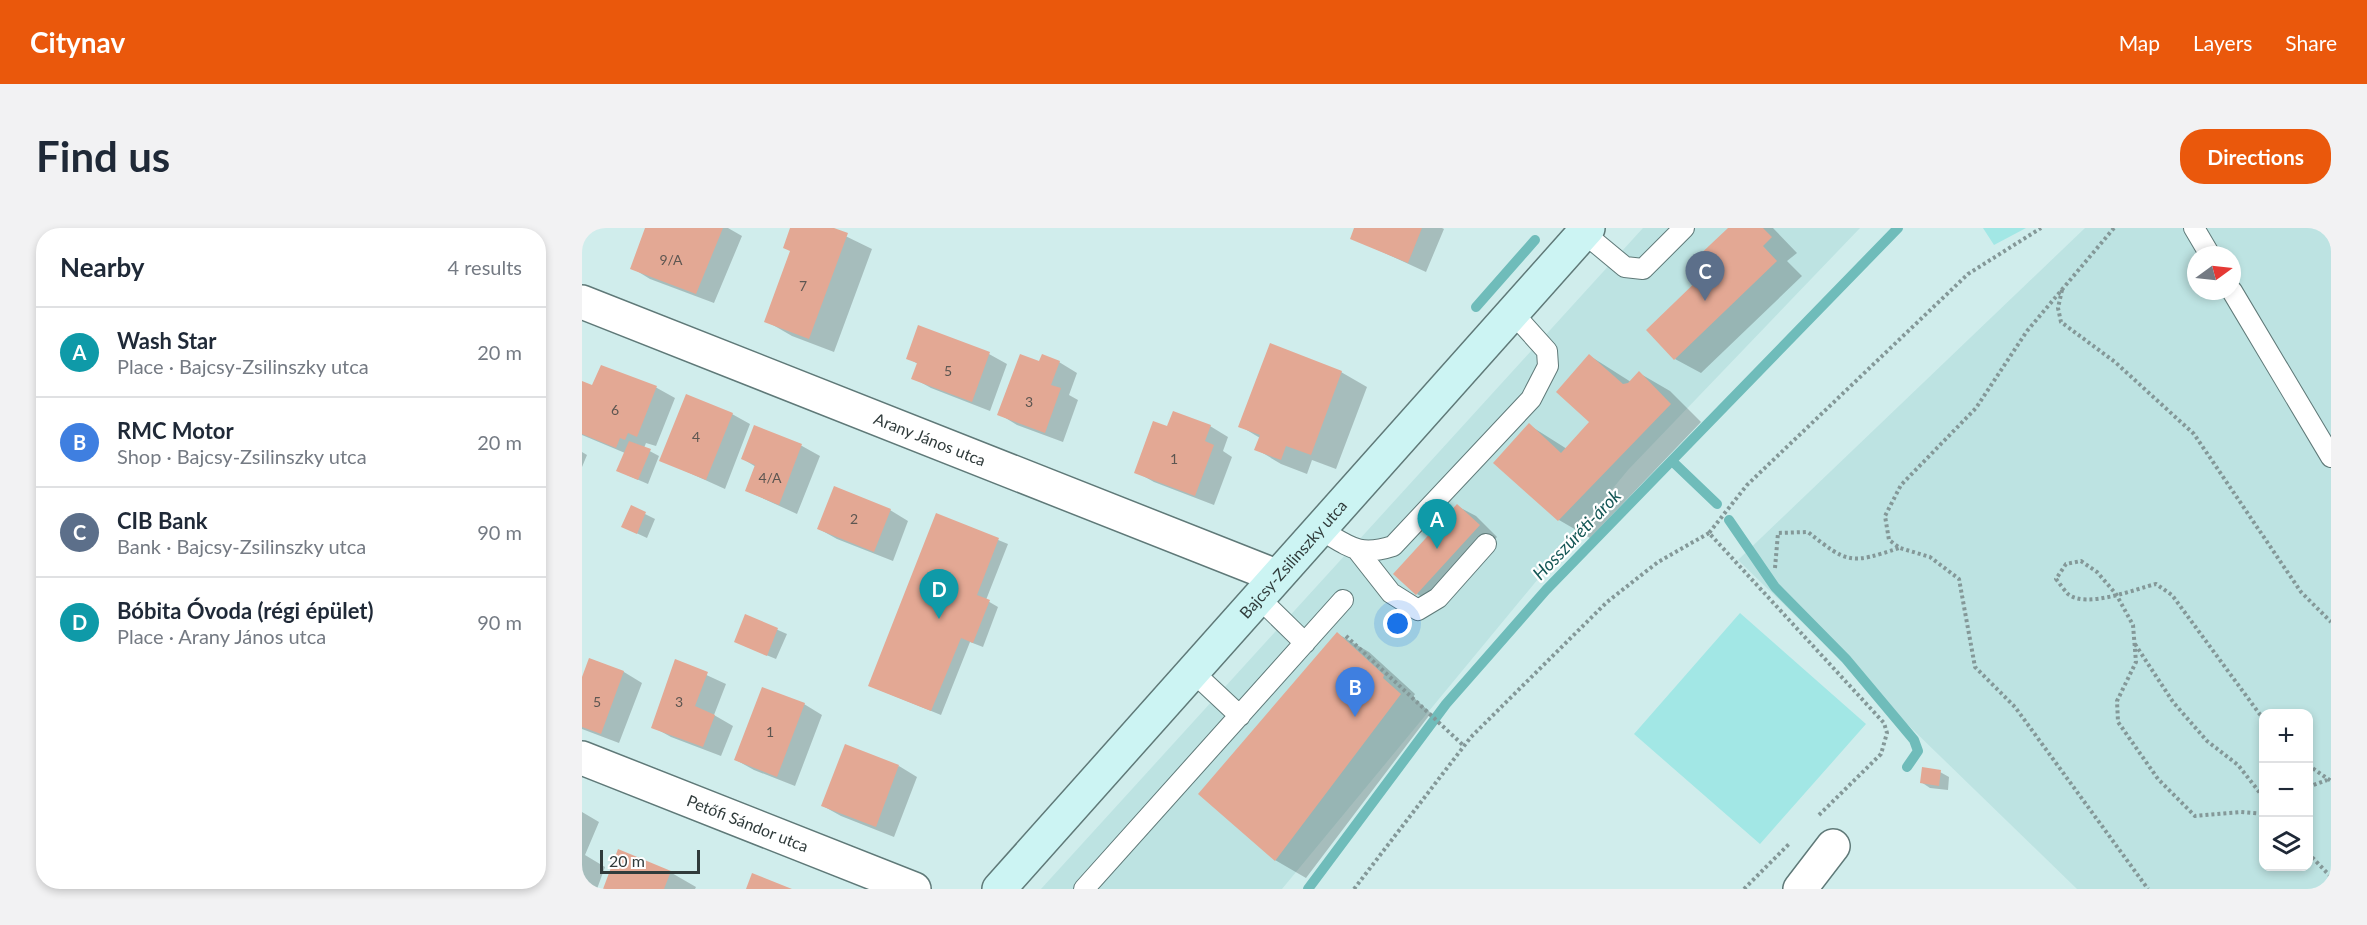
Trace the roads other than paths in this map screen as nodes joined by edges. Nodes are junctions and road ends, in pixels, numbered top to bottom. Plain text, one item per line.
1 (1684, 228) edge
2 (2194, 228) edge
3 (1584, 230) edge
4 (2205, 246) edge
5 (2237, 300) edge
6 (582, 302) edge
7 (1511, 311) junction
8 (2331, 458) edge
9 (1322, 530) junction
10 (1486, 544) dead end
11 (1358, 551) junction
12 (1267, 586) junction
13 (1343, 600) dead end
14 (1305, 643) junction
15 (1192, 671) junction
16 (1240, 716) junction
17 (582, 758) edge
18 (1833, 846) dead end
19 (914, 889) edge
20 (999, 889) edge
21 (1084, 889) edge
22 (1800, 889) edge

1 - 3 lane
2 - 4 lane
3 - 7 main road, Bajcsy-Zsilinszky utca
5 - 8 lane
6 - 12 street, Arany János utca
7 - 9 main road, Bajcsy-Zsilinszky utca
7 - 11 lane
9 - 11 lane
9 - 12 main road, Bajcsy-Zsilinszky utca
10 - 11 lane
12 - 14 lane
12 - 15 main road, Bajcsy-Zsilinszky utca
13 - 14 lane
14 - 16 lane
15 - 16 lane
15 - 20 main road, Bajcsy-Zsilinszky utca
16 - 21 lane
17 - 19 street, Petőfi Sándor utca
18 - 22 street

